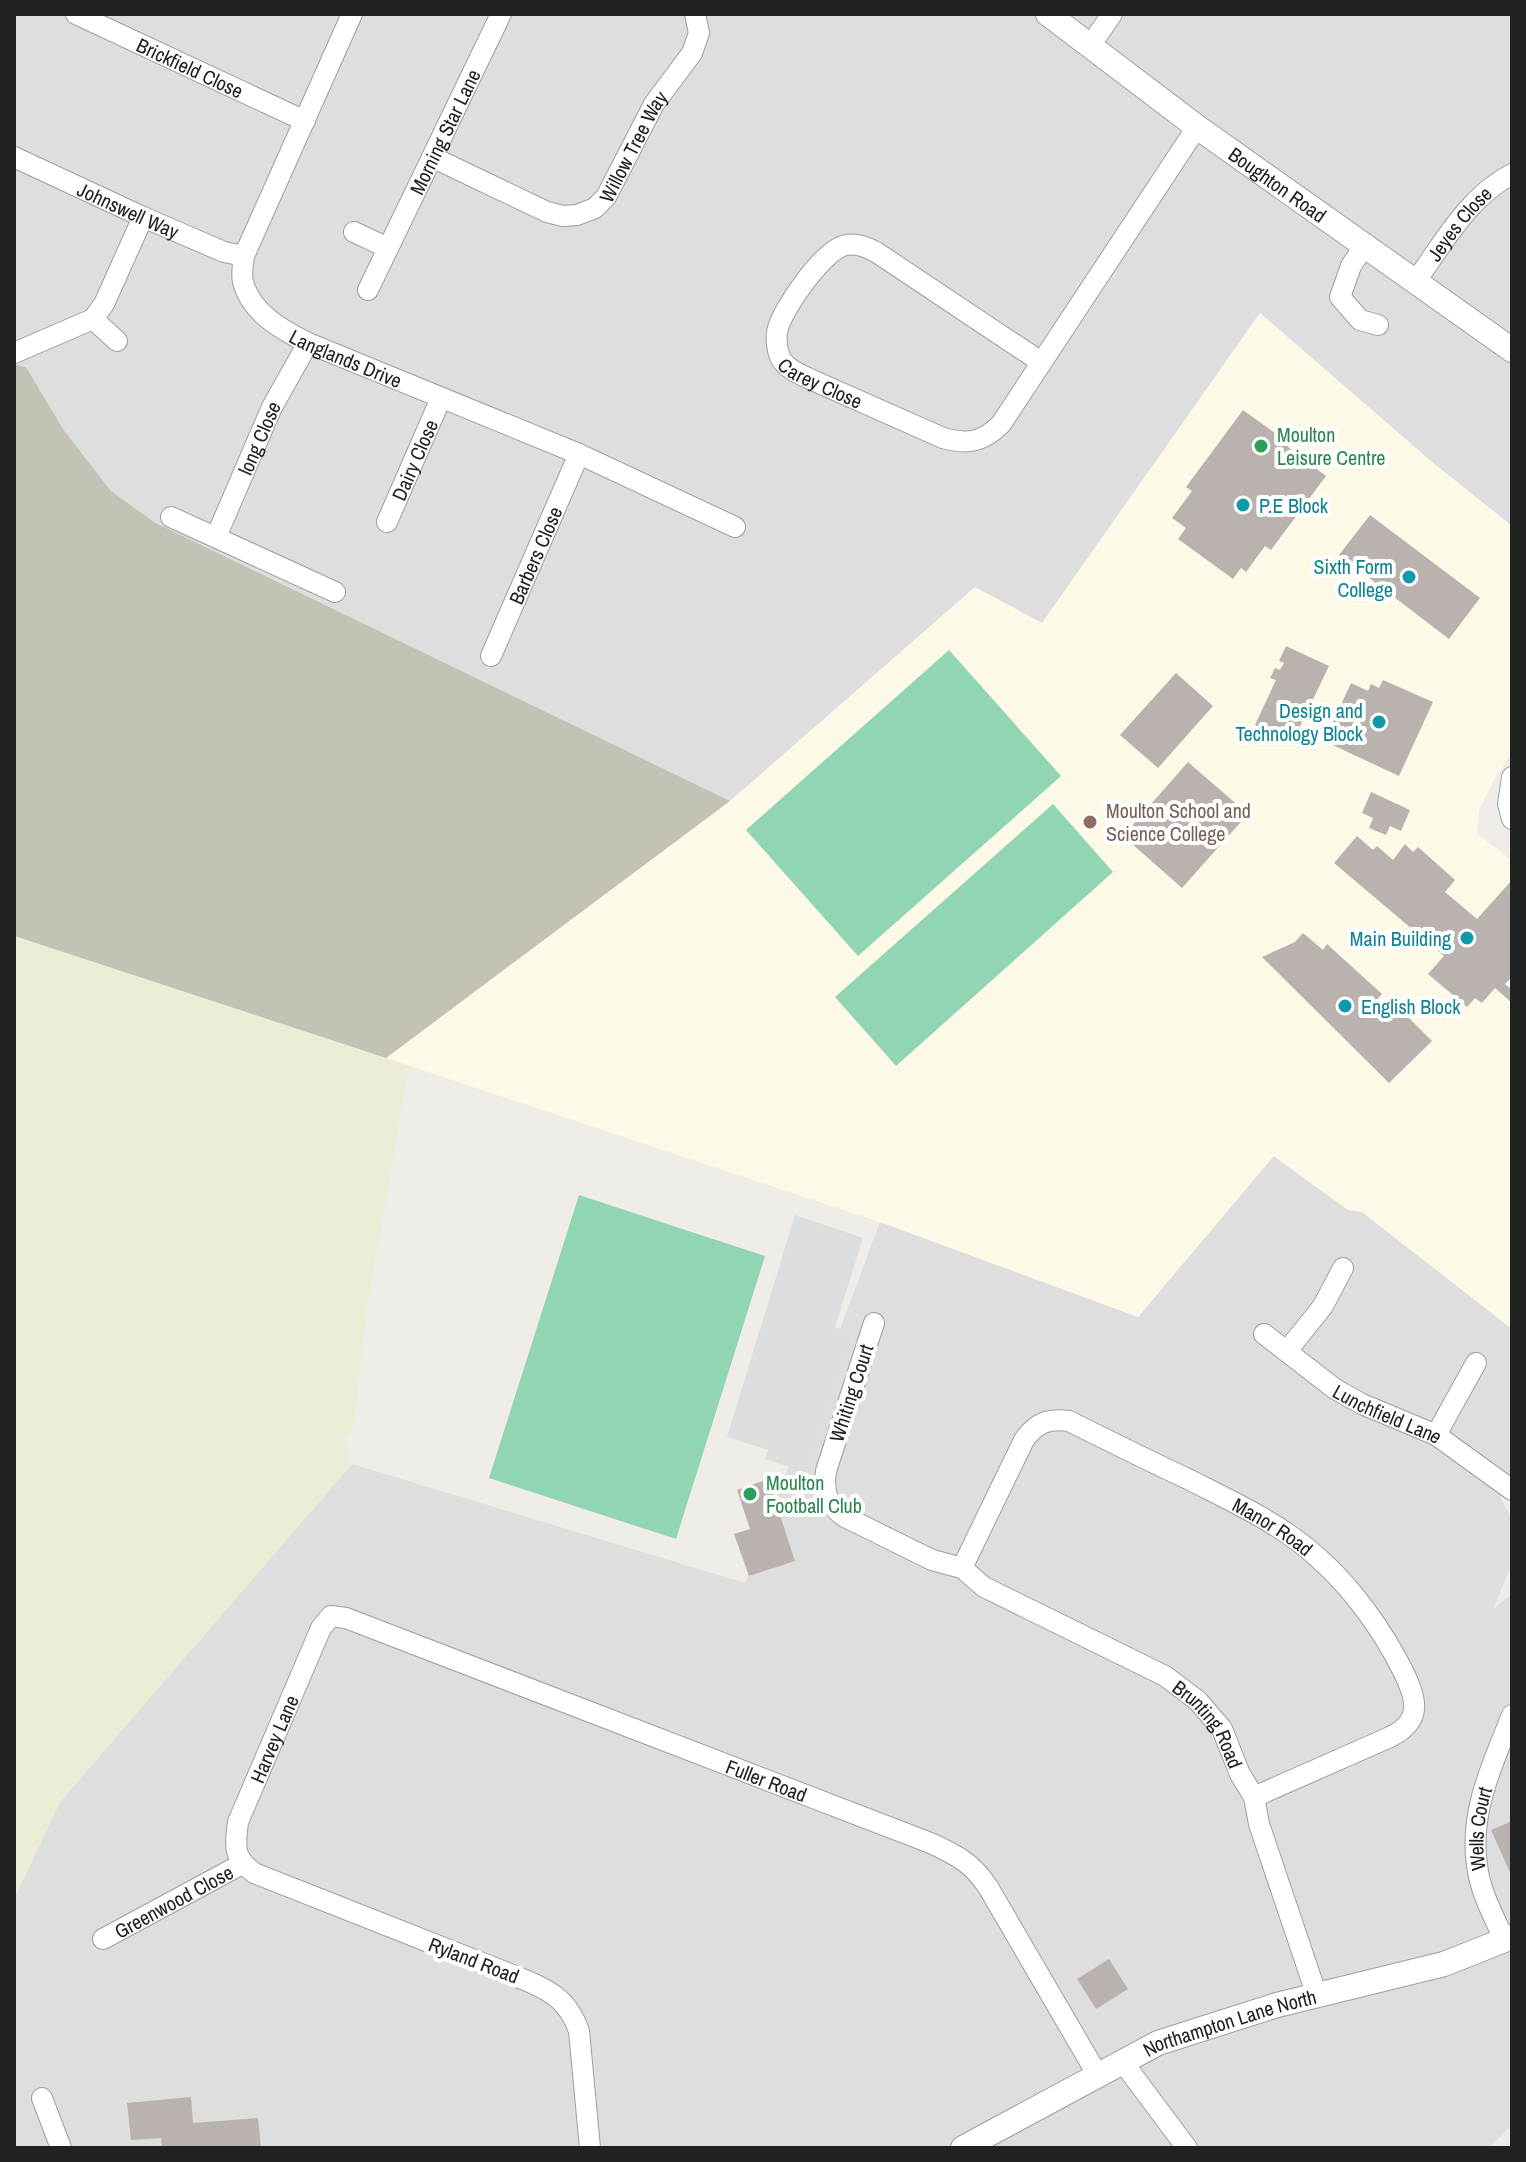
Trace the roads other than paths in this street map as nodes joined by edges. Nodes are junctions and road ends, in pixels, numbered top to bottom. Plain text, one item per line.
1 (76, 14) edge
2 (352, 14) edge
3 (501, 14) edge
4 (695, 14) edge
5 (1048, 14) edge
6 (1112, 14) edge
7 (1090, 46) junction
8 (305, 121) junction
9 (1197, 127) junction
10 (14, 157) edge
11 (432, 157) junction
12 (1512, 174) edge
13 (143, 217) junction
14 (354, 232) dead end
15 (1364, 246) junction
16 (388, 248) junction
17 (244, 256) junction
18 (1416, 281) junction
19 (368, 290) dead end
20 (93, 319) junction
21 (1378, 325) dead end
22 (117, 341) dead end
23 (308, 343) junction
24 (1512, 350) edge
25 (14, 353) edge
26 (1041, 362) junction
27 (441, 398) junction
28 (579, 454) junction
29 (171, 517) dead end
30 (387, 522) dead end
31 (735, 527) dead end
32 (216, 537) junction
33 (335, 592) dead end
34 (491, 656) dead end
35 (1512, 777) edge
36 (1512, 819) edge
37 (1343, 1268) dead end
38 (874, 1323) dead end
39 (1264, 1334) dead end
40 (1287, 1351) junction
41 (1476, 1363) dead end
42 (1436, 1435) junction
43 (1512, 1490) edge
44 (962, 1568) junction
45 (331, 1616) joint
46 (1512, 1715) edge
47 (1254, 1797) junction
48 (242, 1864) junction
49 (103, 1939) dead end
50 (1509, 1939) edge
51 (1317, 1996) junction
52 (1122, 2061) junction
53 (1097, 2074) junction
54 (42, 2098) dead end
55 (61, 2148) edge
56 (590, 2148) edge
57 (963, 2148) edge
58 (1187, 2148) edge

1 - 8 street, Brickfield Close
2 - 8 street
3 - 11 street, Morning Star Lane
4 - 11 street, Willow Tree Way
5 - 7 street, Boughton Road
6 - 7 street
7 - 9 street, Boughton Road
8 - 17 street
9 - 15 street, Boughton Road
9 - 26 street, Carey Close
10 - 13 street, Johnswell Way
11 - 16 street, Morning Star Lane
12 - 18 street, Jeyes Close
13 - 17 street, Johnswell Way
13 - 20 street
14 - 16 street
15 - 18 street, Boughton Road
15 - 21 street
16 - 19 street, Morning Star Lane
17 - 23 street, Langlands Drive
18 - 24 street, Boughton Road
20 - 22 street
20 - 25 street
23 - 27 street, Langlands Drive
23 - 32 street, long Close
26 - 26 street, Carey Close
27 - 28 street, Langlands Drive
27 - 30 street, Dairy Close
28 - 31 street, Langlands Drive
28 - 34 street, Barbers Close
29 - 32 street
32 - 33 street
35 - 36 street
37 - 40 street
38 - 44 street, Whiting Court
39 - 40 street, Lunchfield Lane
40 - 42 street, Lunchfield Lane
41 - 42 street
42 - 43 street, Lunchfield Lane
44 - 47 street, Brunting Road
44 - 47 street, Manor Road
45 - 48 street, Harvey Lane
45 - 53 street, Fuller Road
46 - 50 street, Wells Court
47 - 51 street, Brunting Road
48 - 49 street, Greenwood Close
48 - 56 street, Ryland Road
50 - 51 street, Northampton Lane North
51 - 52 street, Northampton Lane North
52 - 53 street, Northampton Lane North
52 - 58 street
53 - 57 street, Northampton Lane North
54 - 55 street

